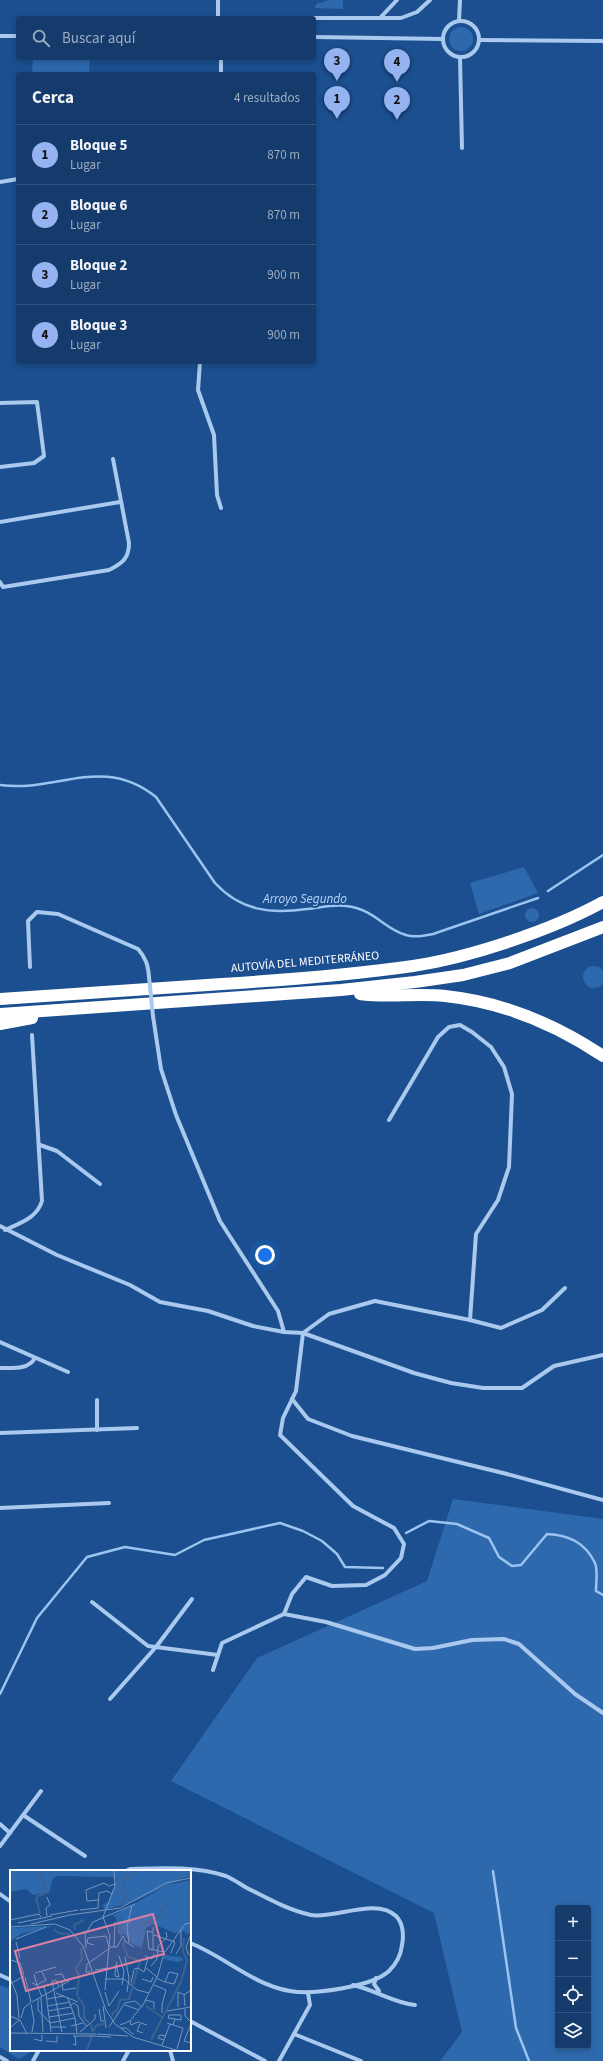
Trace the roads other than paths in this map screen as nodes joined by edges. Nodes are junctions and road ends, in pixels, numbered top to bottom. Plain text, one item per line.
1 (218, 0) edge
2 (397, 0) edge
3 (430, 0) edge
4 (460, 0) edge
5 (217, 16) edge
6 (316, 18) edge
7 (380, 18) junction
8 (459, 21) junction
9 (0, 36) edge
10 (16, 36) edge
11 (316, 37) edge
12 (443, 39) junction
13 (479, 40) junction
14 (603, 41) edge
15 (460, 57) junction
16 (221, 60) edge
17 (221, 72) edge
18 (462, 148) dead end
19 (16, 179) edge
20 (0, 182) edge
21 (200, 364) edge
22 (0, 403) edge
23 (113, 459) dead end
24 (0, 467) edge
25 (120, 502) junction
26 (221, 508) dead end
27 (0, 522) edge
28 (0, 582) edge
29 (603, 902) edge
30 (603, 927) edge
31 (30, 967) dead end
32 (341, 990) junction
33 (0, 994) edge
34 (22, 998) junction
35 (0, 999) edge
36 (71, 1009) junction
37 (0, 1014) edge
38 (0, 1024) edge
39 (32, 1036) dead end
40 (603, 1056) edge
41 (389, 1120) dead end
42 (40, 1145) junction
43 (100, 1184) dead end
44 (0, 1226) edge
45 (5, 1230) junction
46 (565, 1288) dead end
47 (470, 1320) junction
48 (284, 1332) junction
49 (303, 1333) junction
50 (0, 1342) edge
51 (603, 1354) edge
52 (35, 1358) junction
53 (0, 1368) edge
54 (68, 1372) dead end
55 (292, 1399) junction
56 (97, 1400) dead end
57 (137, 1428) dead end
58 (97, 1430) junction
59 (0, 1433) edge
60 (603, 1500) edge
61 (109, 1504) dead end
62 (0, 1508) edge
63 (192, 1599) dead end
64 (92, 1602) dead end
65 (284, 1614) junction
66 (156, 1647) junction
67 (218, 1655) junction
68 (213, 1670) dead end
69 (110, 1699) dead end
70 (603, 1713) edge
71 (41, 1791) dead end
72 (23, 1815) junction
73 (0, 1824) edge
74 (10, 1833) junction
75 (0, 1846) edge
76 (85, 1856) dead end
77 (128, 1870) edge
78 (0, 1894) edge
79 (10, 1901) edge
80 (191, 1944) edge
81 (0, 1975) edge
82 (376, 1978) junction
83 (10, 1980) edge
84 (353, 1985) junction
85 (308, 1994) junction
86 (382, 1994) junction
87 (415, 2004) dead end
88 (191, 2022) edge
89 (294, 2034) junction
90 (38, 2051) edge
91 (128, 2051) edge
92 (170, 2051) edge
93 (0, 2056) edge
94 (7, 2061) edge
95 (33, 2061) edge
96 (123, 2061) edge
97 (173, 2061) edge
98 (265, 2061) edge
99 (279, 2061) edge
100 (361, 2061) edge

1 - 5 street
2 - 7 street
3 - 7 street
4 - 8 street
6 - 7 street
8 - 12 street
8 - 13 street
9 - 10 street
11 - 12 street
12 - 15 street
13 - 14 street
13 - 15 street
15 - 18 street
16 - 17 street
19 - 20 street
21 - 26 street
22 - 24 street
23 - 25 street
25 - 27 street
25 - 28 street
29 - 34 highway, AUTOVÍA DEL MEDITERRÁNEO
30 - 32 highway
31 - 48 street, bridge
32 - 36 highway
32 - 40 highway
33 - 34 highway
34 - 35 highway, AUTOVÍA DEL MEDITERRÁNEO
36 - 37 highway
36 - 38 highway
39 - 42 street
41 - 47 street
42 - 43 street
42 - 45 street
44 - 45 street
45 - 48 street
46 - 47 street
47 - 49 street
48 - 49 street
49 - 51 street
49 - 55 street
50 - 52 street
52 - 53 street
52 - 54 street
55 - 60 street
55 - 65 street
56 - 58 street
57 - 58 street
58 - 59 street
61 - 62 street
63 - 66 street
64 - 66 street
65 - 67 street
65 - 70 street
66 - 67 street
66 - 69 street
67 - 68 street
71 - 72 street
72 - 74 street
72 - 76 street
73 - 74 street
74 - 75 street
77 - 82 street
78 - 79 street
80 - 85 street
81 - 83 street
82 - 84 street
82 - 86 street
84 - 85 street
84 - 86 street
85 - 89 street
86 - 87 street
88 - 98 street
89 - 99 street
89 - 100 street
90 - 95 street
91 - 96 street
92 - 97 street
93 - 94 street

